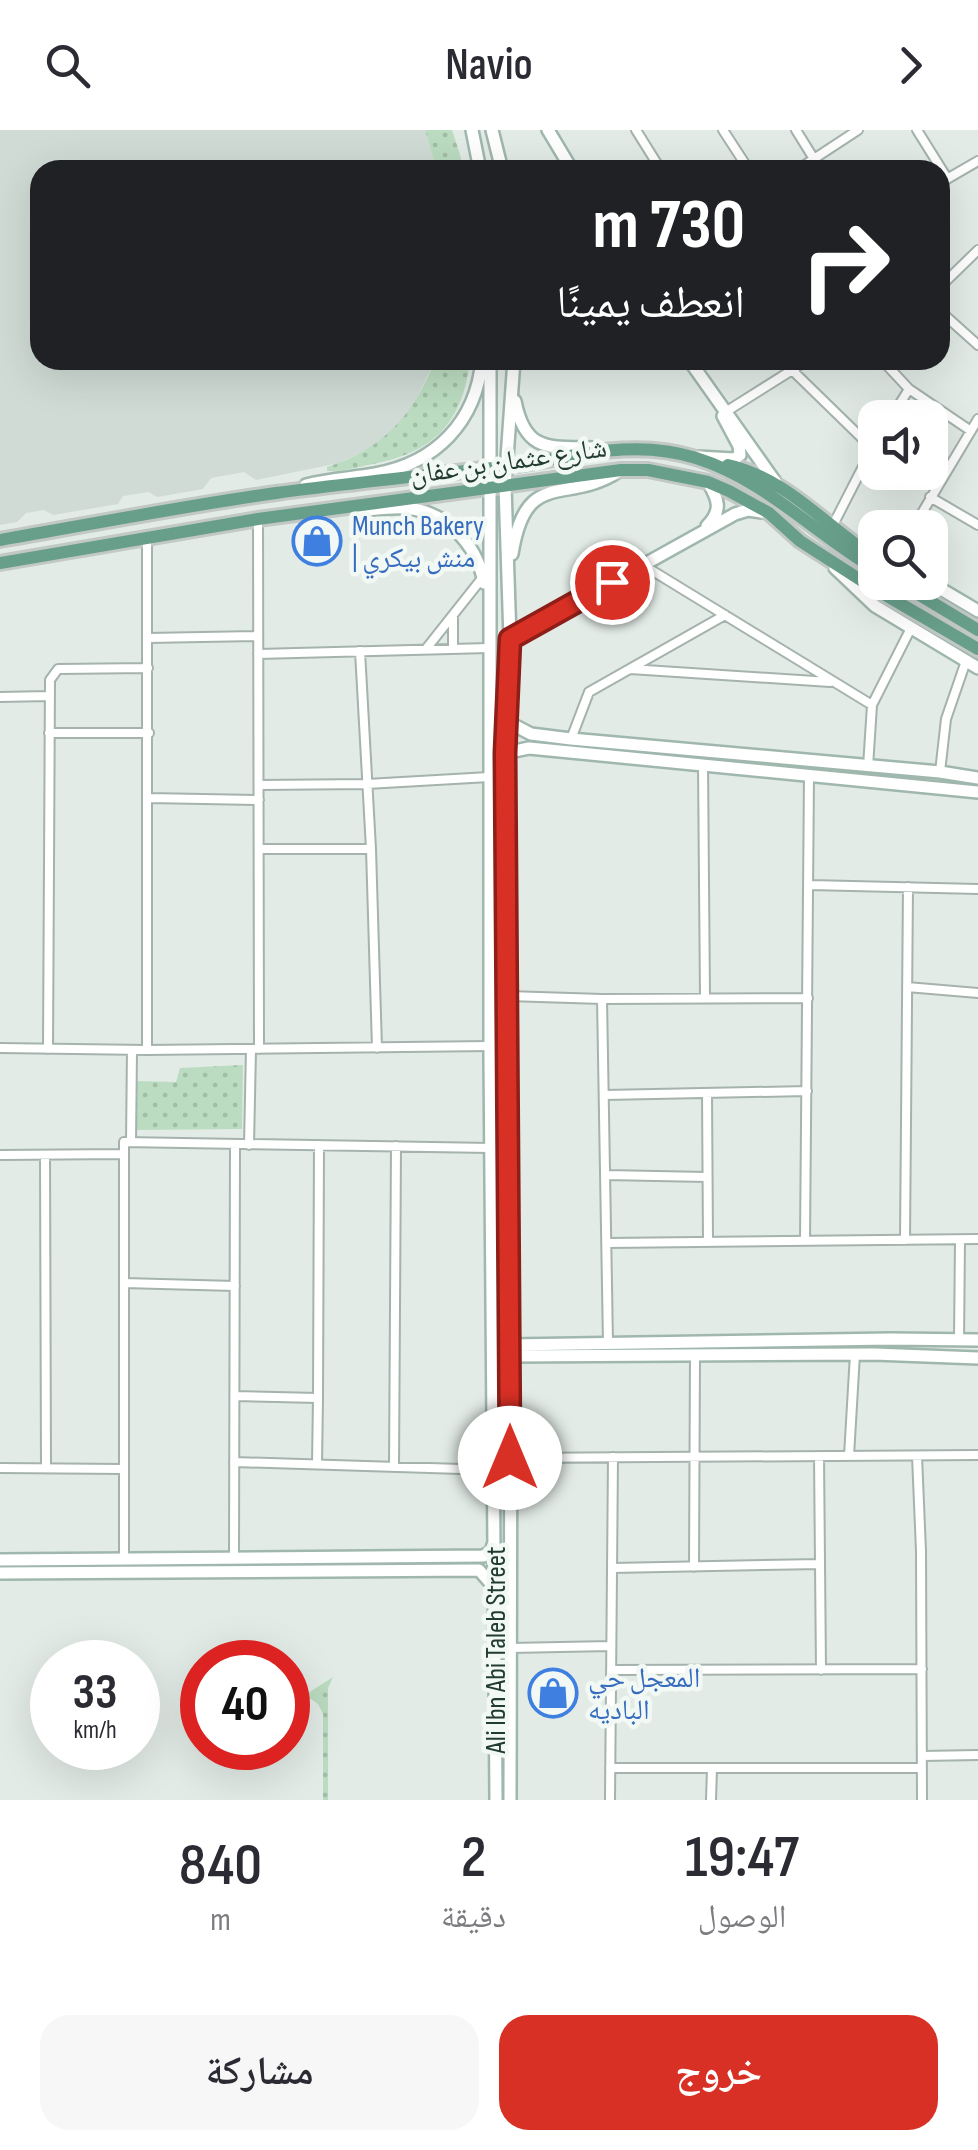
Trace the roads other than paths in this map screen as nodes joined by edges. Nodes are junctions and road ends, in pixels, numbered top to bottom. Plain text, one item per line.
1 (472, 130) edge
2 (492, 130) edge
3 (548, 130) edge
4 (636, 130) edge
5 (723, 130) edge
6 (796, 130) edge
7 (835, 130) edge
8 (858, 130) edge
9 (917, 130) edge
10 (842, 141) junction
11 (814, 159) joint
12 (478, 160) edge
13 (500, 160) edge
14 (566, 160) edge
15 (655, 160) edge
16 (742, 160) edge
17 (933, 160) edge
18 (978, 161) edge
19 (950, 177) edge
20 (978, 250) edge
21 (950, 277) edge
22 (950, 320) edge
23 (978, 345) edge
24 (483, 370) edge
25 (487, 370) edge
26 (513, 370) edge
27 (513, 370) edge
28 (696, 370) edge
29 (792, 370) joint
30 (891, 370) edge
31 (701, 378) junction
32 (909, 389) junction
33 (903, 400) edge
34 (727, 411) junction
35 (978, 420) edge
36 (858, 431) edge
37 (971, 431) junction
38 (603, 448) junction
39 (692, 456) junction
40 (499, 467) junction
41 (621, 470) junction
42 (858, 476) edge
43 (708, 482) junction
44 (776, 483) junction
45 (498, 487) junction
46 (277, 493) junction
47 (930, 497) junction
48 (923, 510) edge
49 (769, 513) junction
50 (258, 519) junction
51 (978, 525) edge
52 (832, 526) junction
53 (147, 539) junction
54 (694, 539) junction
55 (0, 540) edge
56 (858, 543) edge
57 (821, 555) junction
58 (858, 558) edge
59 (0, 563) edge
60 (643, 565) junction
61 (483, 577) junction
62 (508, 588) junction
63 (948, 594) edge
64 (927, 600) edge
65 (488, 609) junction
66 (978, 612) edge
67 (453, 615) junction
68 (726, 615) junction
69 (911, 628) junction
70 (978, 630) edge
71 (258, 636) junction
72 (148, 638) junction
73 (510, 639) junction
74 (488, 648) junction
75 (454, 649) junction
76 (978, 649) edge
77 (426, 650) junction
78 (360, 651) junction
79 (258, 654) junction
80 (972, 664) edge
81 (148, 668) junction
82 (630, 670) junction
83 (835, 682) junction
84 (49, 696) junction
85 (0, 697) edge
86 (872, 705) junction
87 (506, 721) junction
88 (148, 732) junction
89 (49, 733) junction
90 (531, 734) junction
91 (571, 739) junction
92 (529, 748) junction
93 (505, 753) junction
94 (704, 765) junction
95 (868, 767) junction
96 (940, 772) junction
97 (809, 775) junction
98 (489, 777) junction
99 (978, 778) edge
100 (367, 784) junction
101 (259, 785) junction
102 (978, 792) edge
103 (149, 798) junction
104 (259, 800) junction
105 (259, 849) junction
106 (371, 850) junction
107 (810, 884) junction
108 (908, 886) junction
109 (978, 889) edge
110 (907, 987) junction
111 (978, 993) edge
112 (507, 996) junction
113 (706, 998) junction
114 (808, 998) junction
115 (602, 1000) junction
116 (490, 1046) junction
117 (0, 1048) edge
118 (377, 1048) junction
119 (48, 1049) junction
120 (255, 1049) junction
121 (132, 1050) junction
122 (147, 1050) junction
123 (807, 1091) junction
124 (707, 1093) junction
125 (605, 1095) junction
126 (132, 1142) junction
127 (236, 1144) junction
128 (249, 1145) junction
129 (319, 1146) junction
130 (396, 1146) junction
131 (490, 1148) junction
132 (0, 1154) edge
133 (124, 1154) junction
134 (45, 1155) junction
135 (606, 1174) junction
136 (707, 1177) junction
137 (978, 1239) edge
138 (906, 1240) junction
139 (960, 1240) junction
140 (805, 1241) junction
141 (708, 1242) junction
142 (608, 1243) junction
143 (124, 1283) junction
144 (235, 1286) junction
145 (959, 1340) junction
146 (978, 1340) edge
147 (608, 1342) junction
148 (511, 1350) junction
149 (695, 1354) junction
150 (855, 1354) junction
151 (978, 1358) edge
152 (234, 1396) junction
153 (318, 1398) junction
154 (819, 1456) junction
155 (849, 1456) junction
156 (918, 1456) junction
157 (978, 1456) edge
158 (613, 1457) junction
159 (693, 1457) junction
160 (510, 1458) junction
161 (234, 1462) junction
162 (317, 1464) junction
163 (394, 1467) junction
164 (0, 1468) edge
165 (46, 1468) junction
166 (124, 1469) junction
167 (493, 1470) junction
168 (494, 1541) junction
169 (234, 1558) junction
170 (124, 1559) junction
171 (0, 1560) edge
172 (820, 1564) junction
173 (694, 1566) junction
174 (612, 1568) junction
175 (0, 1573) edge
176 (494, 1587) junction
177 (611, 1646) junction
178 (510, 1648) junction
179 (922, 1669) junction
180 (610, 1670) junction
181 (821, 1670) junction
182 (978, 1755) edge
183 (922, 1756) junction
184 (610, 1768) junction
185 (712, 1768) junction
186 (922, 1768) junction
187 (496, 1800) edge
188 (510, 1800) edge
189 (610, 1800) edge
190 (712, 1800) edge
191 (922, 1800) edge

1 - 12 street
2 - 13 street
3 - 14 street
4 - 15 street
5 - 16 street
6 - 11 street
7 - 10 street
8 - 10 street
9 - 17 street
10 - 11 street
18 - 19 street
20 - 21 street
22 - 23 street
24 - 46 street
25 - 40 street, Ali Ibn Abi Taleb Street
26 - 40 street
27 - 38 street
28 - 31 street
29 - 34 street
29 - 36 street
30 - 32 street
31 - 34 street
31 - 39 street
32 - 33 street
32 - 37 street
34 - 44 street
35 - 37 street
37 - 47 street
38 - 39 main road, شارع عثمان بن عفان
38 - 40 main road, شارع عثمان بن عفان
39 - 44 main road
39 - 58 main road, شارع عثمان بن عفان
40 - 45 street, Ali Ibn Abi Taleb Street
40 - 46 main road, شارع عثمان بن عفان
41 - 43 main road, شارع عثمان بن عفان
41 - 45 main road, شارع عثمان بن عفان
41 - 62 street
42 - 52 street
43 - 49 main road, شارع عثمان بن عفان
43 - 54 street
44 - 52 main road
45 - 50 main road, شارع عثمان بن عفان
45 - 62 street
45 - 65 street, Ali Ibn Abi Taleb Street
46 - 55 main road, شارع عثمان بن عفان
47 - 48 street
47 - 51 street
49 - 54 street
49 - 57 main road, شارع عثمان بن عفان
50 - 53 main road, شارع عثمان بن عفان
50 - 61 street
50 - 71 street
52 - 56 main road
53 - 59 main road, شارع عثمان بن عفان
53 - 72 street
54 - 60 street
57 - 69 street
57 - 76 main road, شارع عثمان بن عفان
60 - 68 street
60 - 73 street
61 - 65 street
61 - 67 street
62 - 73 street, Ali Ibn Abi Taleb Street
63 - 66 street
64 - 70 main road
65 - 74 street, Ali Ibn Abi Taleb Street
67 - 75 street
67 - 77 street
68 - 82 street
68 - 83 street
69 - 80 street
69 - 86 street
71 - 72 street
71 - 79 street
72 - 81 street
73 - 87 street, Ali Ibn Abi Taleb Street
74 - 75 street
74 - 98 street, Ali Ibn Abi Taleb Street
75 - 77 street
77 - 78 street
78 - 79 street
78 - 100 street
79 - 101 street
80 - 96 street
81 - 84 street
81 - 88 street
82 - 83 street
82 - 91 street
83 - 86 street
84 - 85 street
84 - 89 street
86 - 95 street
87 - 90 street
87 - 93 street, Ali Ibn Abi Taleb Street
88 - 89 street
88 - 103 street
89 - 119 street
90 - 91 street
90 - 92 street
91 - 95 street
92 - 93 street
92 - 94 street
93 - 112 street, Ali Ibn Abi Taleb Street
94 - 97 street
94 - 113 street
95 - 96 street
96 - 99 street
97 - 102 street
97 - 107 street
98 - 100 street
98 - 116 street, Ali Ibn Abi Taleb Street
100 - 101 street
100 - 106 street
101 - 104 street
103 - 104 street
103 - 122 street
104 - 105 street
105 - 106 street
105 - 120 street
106 - 118 street
107 - 108 street
107 - 114 street
108 - 109 street
108 - 110 street
110 - 111 street
110 - 138 street
112 - 115 street
112 - 148 street, Ali Ibn Abi Taleb Street
113 - 114 street
113 - 115 street
114 - 123 street
115 - 125 street
116 - 118 street
116 - 131 street, Ali Ibn Abi Taleb Street
117 - 119 street
118 - 120 street
119 - 121 street
120 - 122 street
120 - 128 street
121 - 122 street
121 - 126 street
123 - 124 street
123 - 140 street
124 - 125 street
124 - 136 street
125 - 135 street
126 - 127 street
126 - 133 street
127 - 128 street
127 - 144 street
128 - 129 street
129 - 130 street
129 - 153 street
130 - 131 street
130 - 163 street
131 - 167 street, Ali Ibn Abi Taleb Street
132 - 134 street
133 - 134 street
133 - 143 street
134 - 165 street
135 - 136 street
135 - 142 street
136 - 141 street
137 - 139 street
138 - 139 street
138 - 140 street
139 - 145 street
140 - 141 street
141 - 142 street
142 - 147 street
143 - 144 street
143 - 166 street
144 - 152 street
145 - 146 street
145 - 147 street
147 - 148 street
148 - 149 street
148 - 160 street, Ali Ibn Abi Taleb Street
149 - 150 street
149 - 159 street
150 - 151 street
150 - 155 street
152 - 153 street
152 - 161 street
153 - 162 street
154 - 155 street
154 - 159 street
154 - 172 street
155 - 156 street
156 - 157 street
156 - 179 street
158 - 159 street
158 - 160 street
158 - 174 street
159 - 173 street
160 - 178 street, Ali Ibn Abi Taleb Street
161 - 162 street
161 - 169 street
162 - 163 street
163 - 167 street
164 - 165 street
165 - 166 street
166 - 170 street
167 - 168 street, Ali Ibn Abi Taleb Street
168 - 169 street
168 - 176 street, Ali Ibn Abi Taleb Street
169 - 170 street
170 - 171 street
172 - 173 street
172 - 181 street
173 - 174 street
174 - 177 street
175 - 176 street
176 - 187 street, Ali Ibn Abi Taleb Street
177 - 178 street
177 - 180 street
178 - 188 street, Ali Ibn Abi Taleb Street
179 - 181 street
179 - 183 street
180 - 181 street
180 - 184 street
182 - 183 street
183 - 186 street
184 - 185 street
184 - 189 street
185 - 186 street
185 - 190 street
186 - 191 street

